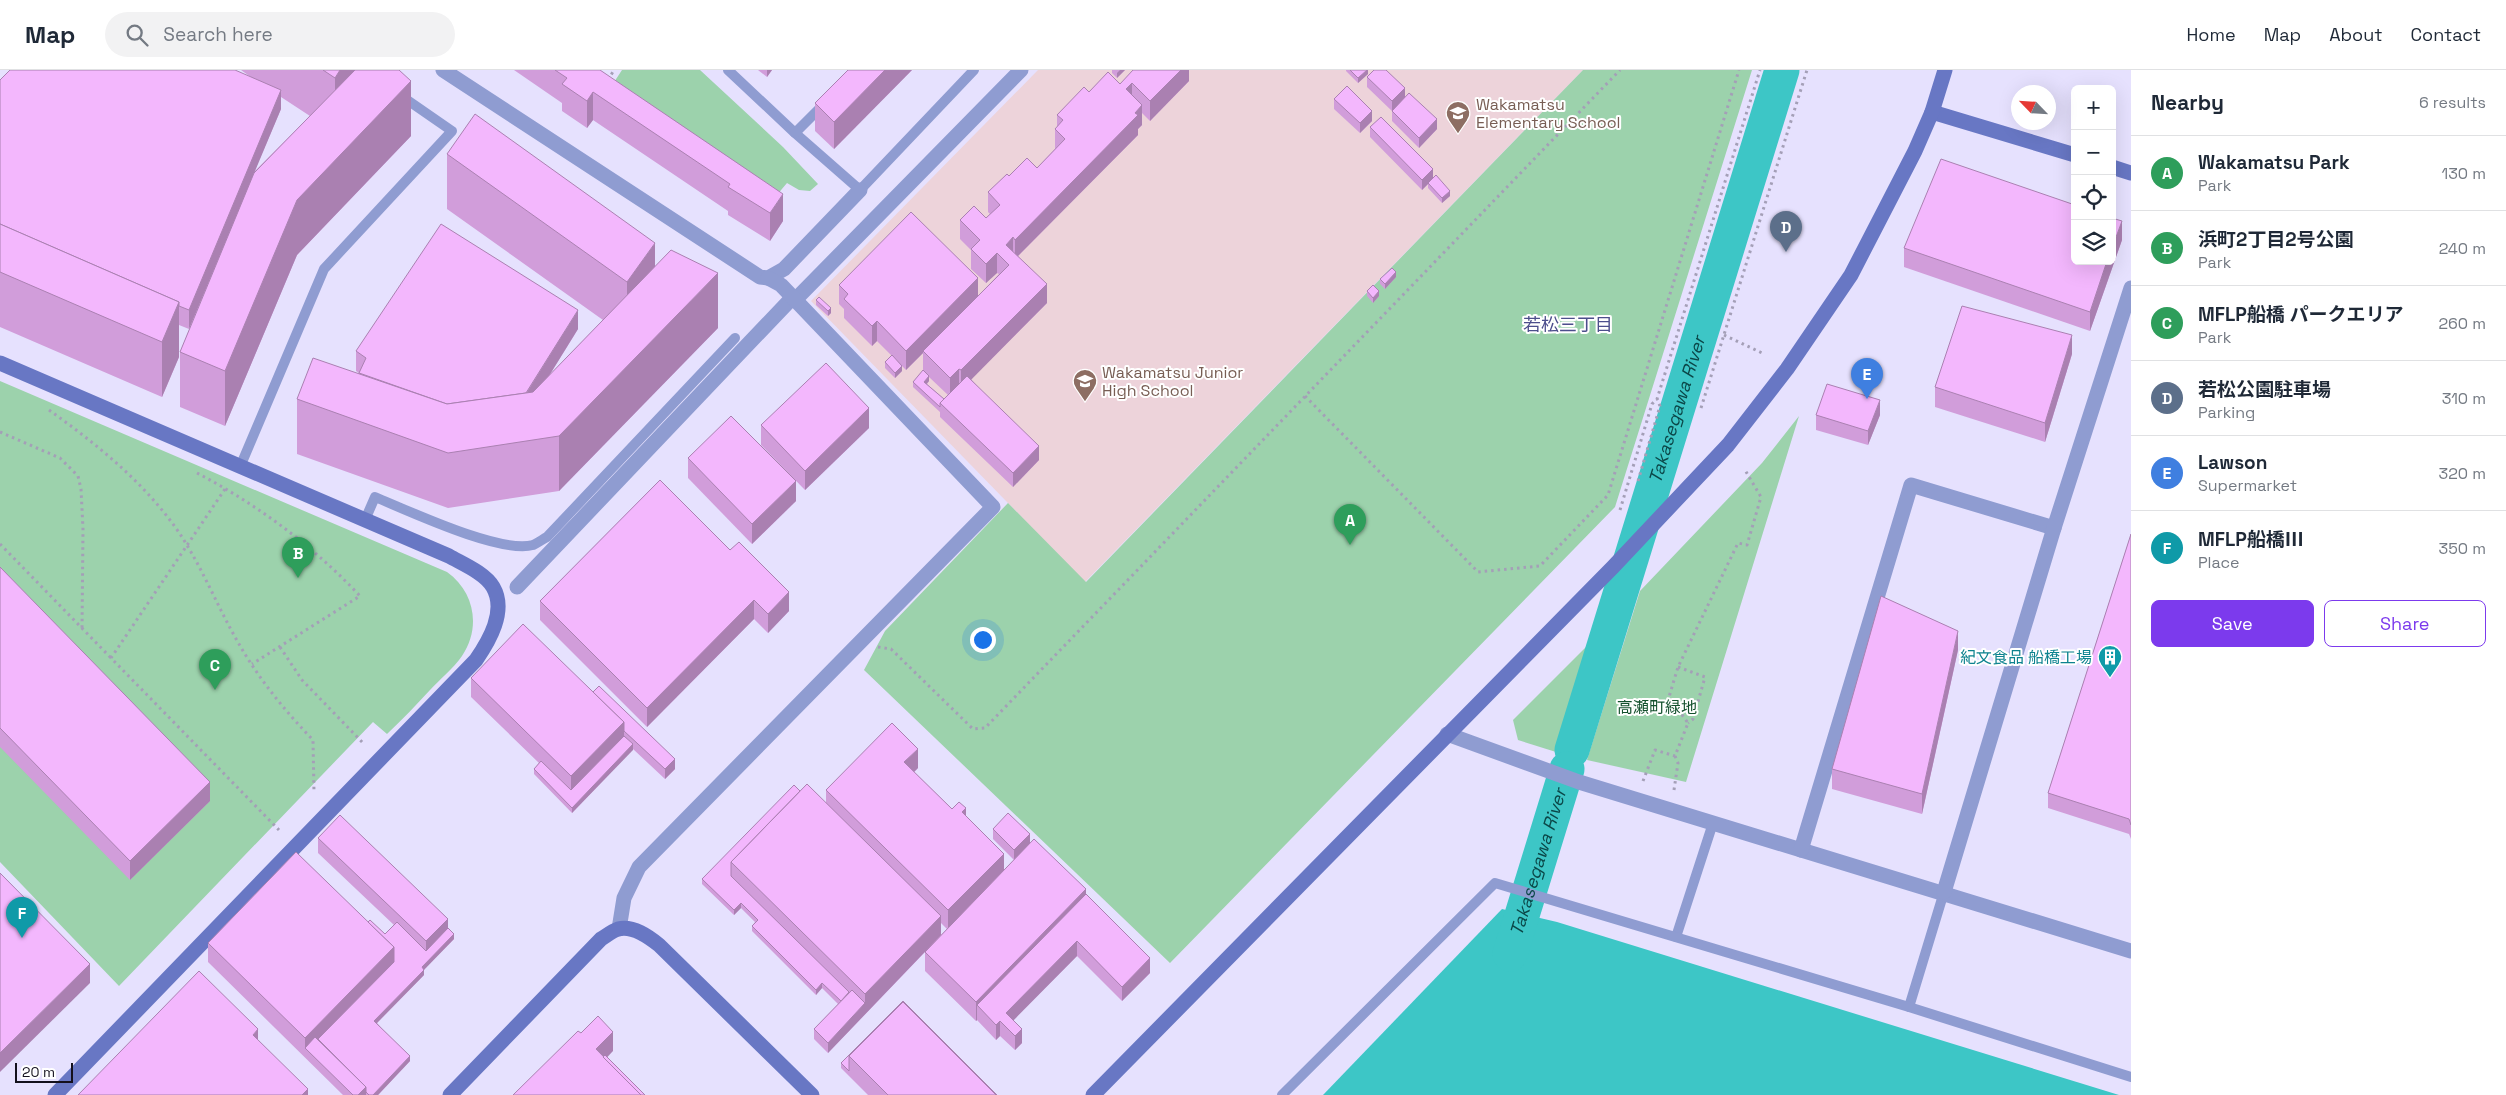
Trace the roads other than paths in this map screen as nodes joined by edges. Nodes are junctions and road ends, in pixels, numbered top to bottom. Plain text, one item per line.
1 (443, 70) edge
2 (728, 70) edge
3 (974, 70) edge
4 (1021, 70) edge
5 (1945, 70) edge
6 (389, 87) edge
7 (829, 98) edge
8 (1932, 112) junction
9 (795, 133) junction
10 (2071, 155) edge
11 (2116, 168) edge
12 (2131, 173) edge
13 (860, 190) junction
14 (768, 278) junction
15 (2131, 288) edge
16 (794, 298) junction
17 (735, 338) dead end
18 (0, 364) edge
19 (240, 467) junction
20 (365, 520) junction
21 (2054, 528) junction
22 (517, 587) dead end
23 (1447, 734) junction
24 (1713, 823) junction
25 (1801, 850) junction
26 (1944, 892) junction
27 (619, 929) junction
28 (1676, 937) junction
29 (2131, 951) edge
30 (1909, 1007) junction
31 (2131, 1077) edge
32 (55, 1095) edge
33 (450, 1095) edge
34 (812, 1095) edge
35 (1093, 1095) edge
36 (1282, 1095) edge

1 - 14 street
2 - 9 lane
3 - 13 lane
4 - 16 street
5 - 8 street
6 - 19 lane
7 - 9 lane
8 - 10 street
8 - 23 street
9 - 13 lane
11 - 12 street
13 - 14 street
14 - 16 street
15 - 21 street
16 - 22 street
16 - 27 street
17 - 20 lane
18 - 19 street
19 - 20 street
20 - 32 street
21 - 25 street
21 - 26 street
23 - 24 street
23 - 35 street
24 - 25 street
24 - 28 lane
25 - 26 street
26 - 29 street
26 - 30 lane
27 - 33 street
27 - 34 street
28 - 30 lane
28 - 36 lane
30 - 31 lane

